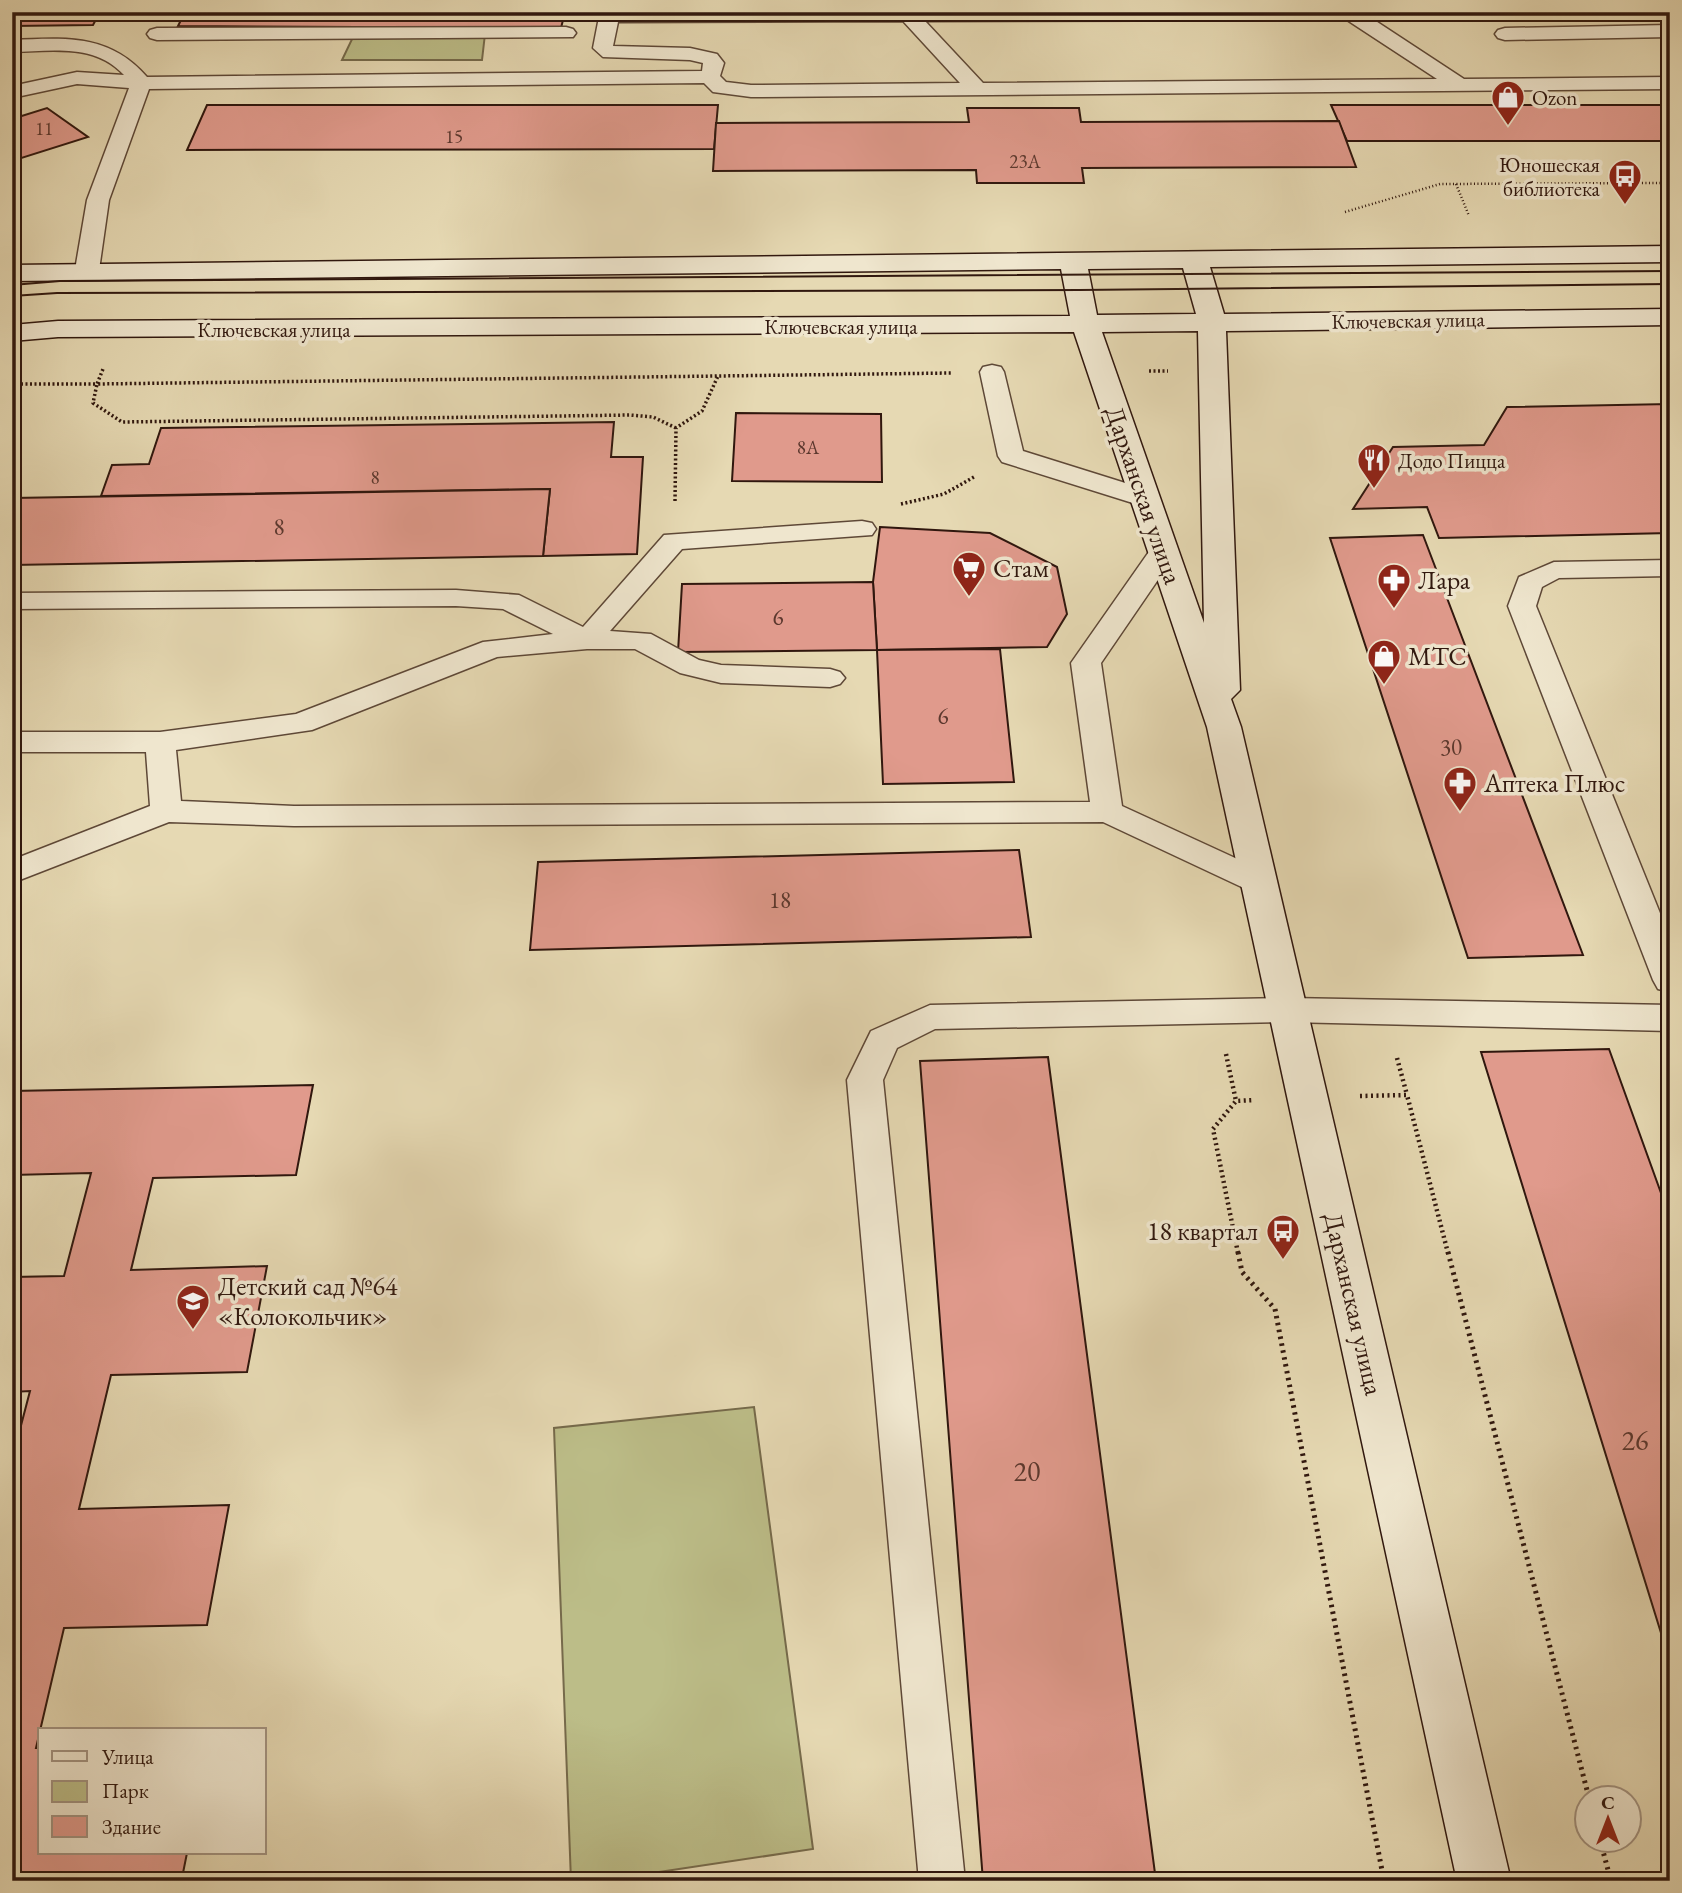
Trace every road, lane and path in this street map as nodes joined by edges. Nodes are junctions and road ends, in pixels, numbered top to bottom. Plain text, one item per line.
1 (164, 12) edge
2 (1158, 13) edge
3 (1349, 13) edge
4 (610, 14) edge
5 (908, 15) junction
6 (1670, 31) edge
7 (566, 33) dead end
8 (157, 34) junction
9 (1505, 34) dead end
10 (12, 46) edge
11 (710, 77) junction
12 (141, 83) junction
13 (1670, 83) edge
14 (1460, 85) junction
15 (978, 90) junction
16 (12, 92) edge
17 (1670, 183) edge
18 (1456, 184) junction
19 (1345, 212) dead end
20 (1471, 221) dead end
21 (1670, 254) edge
22 (1194, 258) junction
23 (1073, 260) junction
24 (87, 270) junction
25 (12, 273) edge
26 (1670, 317) edge
27 (1212, 322) junction
28 (1085, 324) junction
29 (12, 333) edge
30 (992, 372) dead end
31 (962, 373) dead end
32 (718, 376) junction
33 (676, 428) junction
34 (1011, 456) junction
35 (1145, 498) junction
36 (862, 529) joint
37 (674, 541) junction
38 (1163, 552) junction
39 (1670, 568) edge
40 (12, 601) edge
41 (587, 640) junction
42 (830, 678) dead end
43 (1224, 727) junction
44 (160, 741) junction
45 (12, 742) edge
46 (166, 811) junction
47 (1107, 812) junction
48 (12, 872) edge
49 (1259, 882) junction
50 (1670, 980) edge
51 (1288, 1010) junction
52 (1670, 1018) edge
53 (1604, 1854) edge
54 (942, 1881) edge
55 (1484, 1881) edge
56 (1611, 1881) edge

1 - 8 lane
2 - 3 lane
2 - 5 lane
3 - 14 lane
4 - 5 lane
4 - 11 lane
5 - 15 lane
6 - 9 lane
7 - 8 lane
8 - 12 lane
10 - 12 lane
11 - 12 lane
11 - 15 lane
12 - 16 lane
12 - 24 lane
13 - 14 lane
14 - 15 lane
17 - 18 path
18 - 19 path
18 - 20 path
21 - 22 main road
22 - 23 main road
22 - 27 main road, Дарханская улица
23 - 24 main road
23 - 28 main road, Дарханская улица
24 - 25 main road
26 - 27 main road, Ключевская улица
27 - 28 main road, Ключевская улица
27 - 43 main road, Дарханская улица
28 - 29 main road, Ключевская улица
28 - 35 main road, Дарханская улица
30 - 34 lane
31 - 32 path
32 - 33 path
32 - 33 path
33 - 37 path
34 - 35 lane
34 - 36 path
35 - 38 main road, Дарханская улица
36 - 37 lane
37 - 41 lane
38 - 43 main road, Дарханская улица
38 - 47 lane
39 - 50 lane
40 - 41 lane
41 - 42 lane
41 - 44 lane
43 - 49 main road, Дарханская улица
44 - 45 lane
44 - 46 lane
46 - 47 lane
46 - 48 lane
47 - 49 lane
49 - 51 main road, Дарханская улица
51 - 52 lane
51 - 54 lane
51 - 55 main road, Дарханская улица
53 - 56 path

